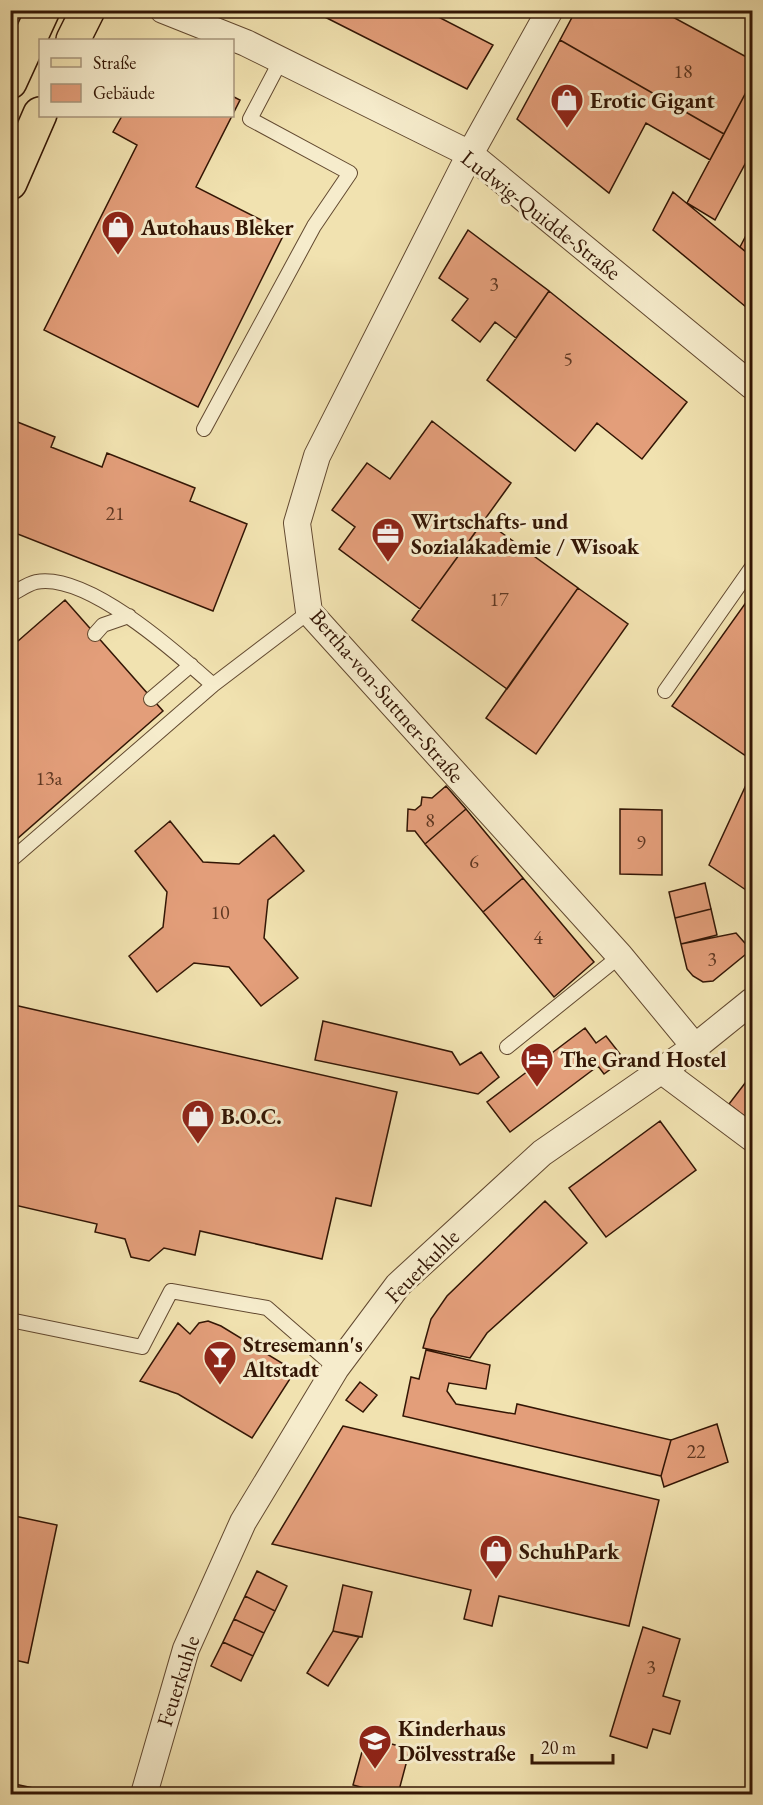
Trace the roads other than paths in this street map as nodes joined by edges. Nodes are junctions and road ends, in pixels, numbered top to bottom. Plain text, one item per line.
1 (43, 10) edge
2 (88, 10) edge
3 (162, 10) edge
4 (200, 10) edge
5 (550, 10) edge
6 (74, 39) edge
7 (246, 43) junction
8 (281, 60) junction
9 (10, 82) edge
10 (39, 116) edge
11 (470, 154) junction
12 (10, 183) edge
13 (753, 386) edge
14 (204, 429) dead end
15 (753, 567) edge
16 (10, 595) edge
17 (309, 612) junction
18 (129, 616) junction
19 (94, 634) dead end
20 (191, 665) junction
21 (213, 685) junction
22 (665, 691) dead end
23 (151, 699) dead end
24 (10, 861) edge
25 (620, 956) junction
26 (753, 1001) edge
27 (507, 1047) dead end
28 (695, 1047) junction
29 (661, 1070) junction
30 (753, 1138) edge
31 (10, 1320) edge
32 (336, 1368) junction
33 (144, 1794) edge

1 - 9 main road
2 - 6 main road
3 - 7 street, Ludwig-Quidde-Straße
4 - 7 street, Ludwig-Quidde-Straße
5 - 11 street, Bertha-von-Suttner-Straße
7 - 8 street, Ludwig-Quidde-Straße
8 - 11 street, Ludwig-Quidde-Straße
8 - 14 lane
10 - 12 main road
11 - 13 street, Ludwig-Quidde-Straße
11 - 17 street, Bertha-von-Suttner-Straße
15 - 22 lane
16 - 18 lane
17 - 21 lane
17 - 25 street, Bertha-von-Suttner-Straße
18 - 19 lane
18 - 20 lane
20 - 21 lane
20 - 23 lane
21 - 24 lane
25 - 27 lane
25 - 28 street, Bertha-von-Suttner-Straße
26 - 28 street, Feuerkuhle
28 - 29 street, Feuerkuhle
29 - 30 street
29 - 32 street, Feuerkuhle
31 - 32 lane
32 - 33 street, Feuerkuhle

